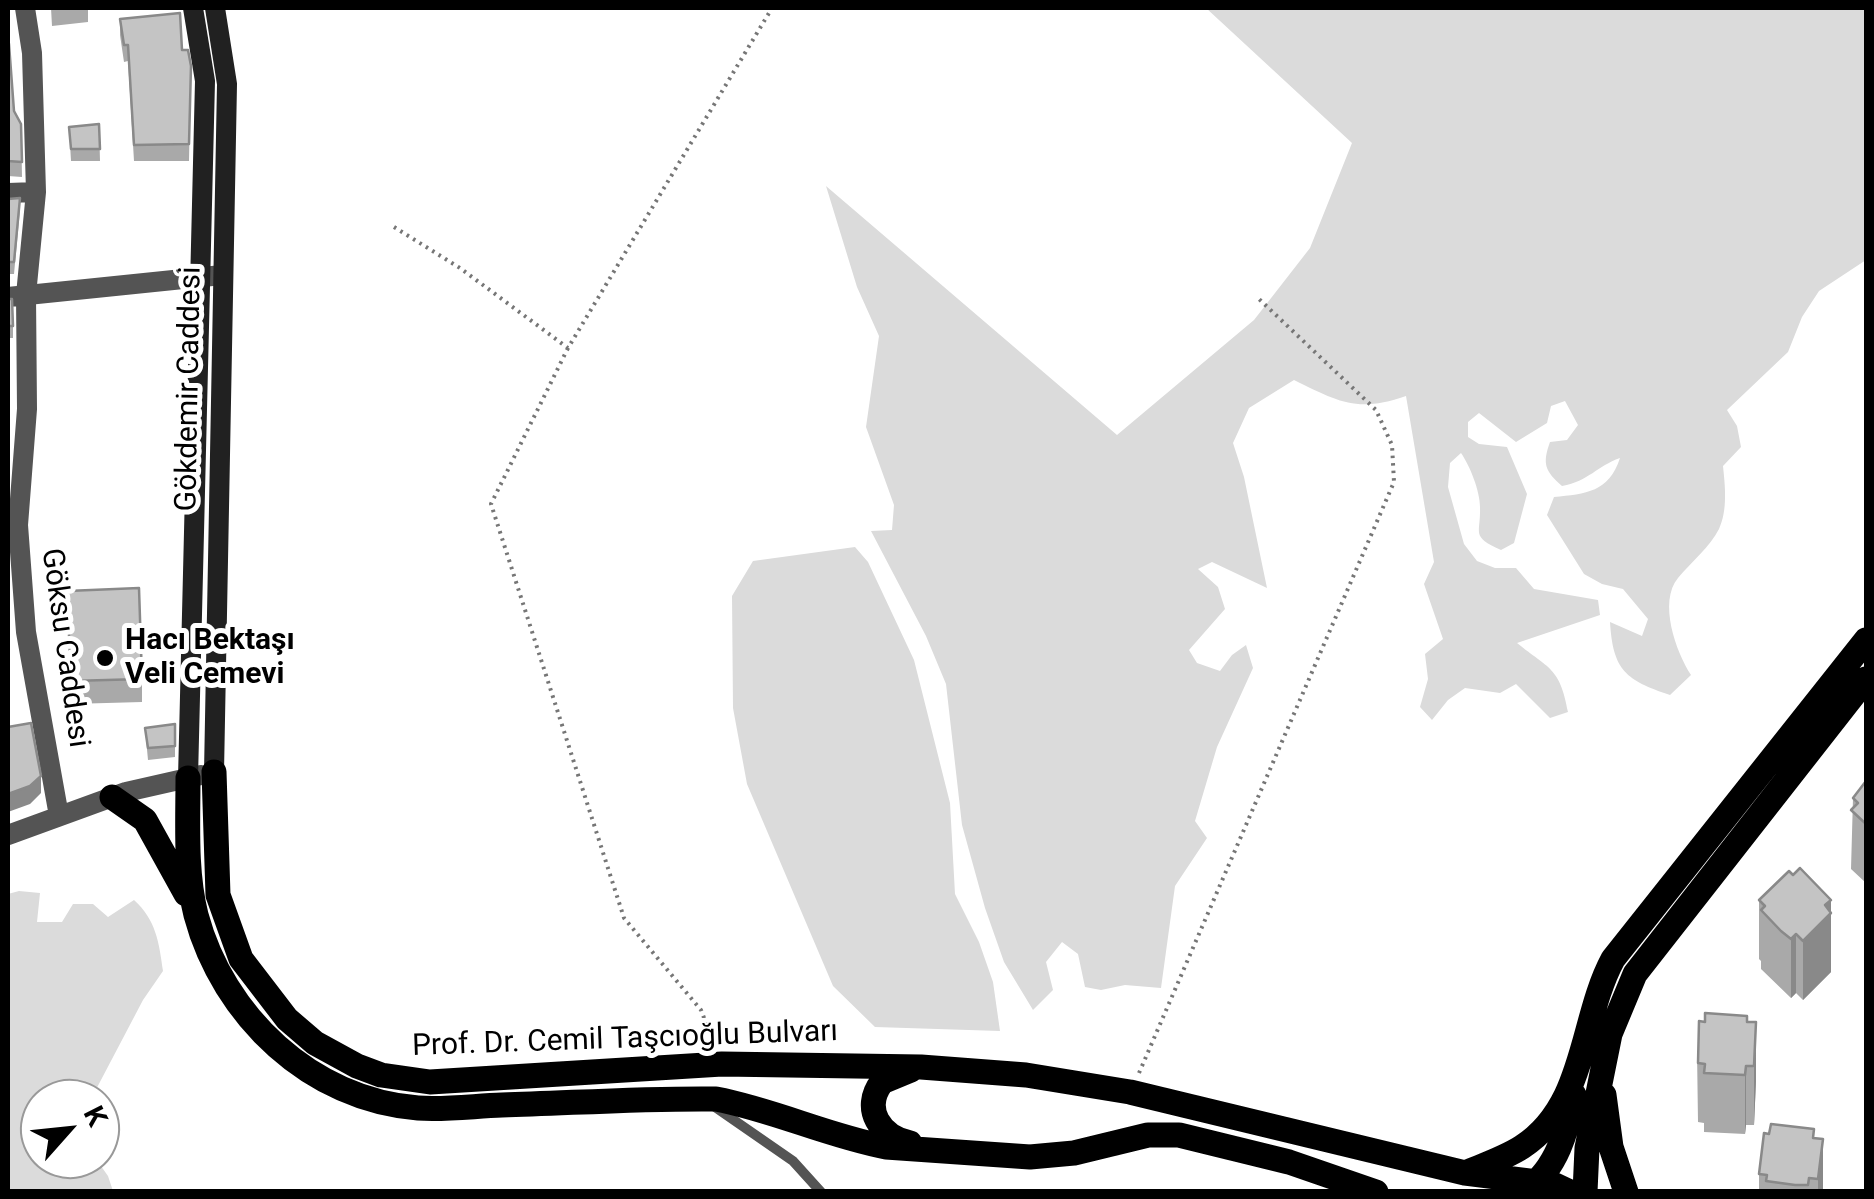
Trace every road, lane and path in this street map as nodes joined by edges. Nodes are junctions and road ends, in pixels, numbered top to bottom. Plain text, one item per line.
1 (26, 8) edge
2 (193, 8) edge
3 (215, 8) edge
4 (772, 8) edge
5 (36, 192) junction
6 (8, 193) edge
7 (394, 227) dead end
8 (222, 275) junction
9 (198, 278) junction
10 (17, 296) edge
11 (1259, 299) dead end
12 (568, 348) junction
13 (17, 410) edge
14 (13, 526) edge
15 (1866, 640) edge
16 (1866, 680) edge
17 (214, 772) junction
18 (188, 778) junction
19 (112, 797) junction
20 (58, 816) junction
21 (8, 835) edge
22 (196, 912) junction
23 (722, 1064) junction
24 (921, 1068) junction
25 (1590, 1071) junction
26 (1130, 1092) junction
27 (580, 1102) junction
28 (972, 1154) junction
29 (1465, 1174) junction
30 (1531, 1187) edge
31 (821, 1192) edge
32 (1376, 1192) edge
33 (1570, 1192) edge
34 (1585, 1192) edge
35 (1626, 1192) edge

1 - 5 street, Göksu Caddesi
2 - 9 main road
3 - 8 main road, Gökdemir Caddesi
4 - 12 path
5 - 6 street
5 - 10 street, Göksu Caddesi
7 - 12 path
8 - 9 street
8 - 17 main road, Gökdemir Caddesi
9 - 10 street
9 - 18 main road
10 - 13 street, Göksu Caddesi
11 - 26 path
12 - 23 path
13 - 14 street, Göksu Caddesi
14 - 20 street, Göksu Caddesi
15 - 25 main road
16 - 25 main road
17 - 18 street
17 - 23 main road, Prof. Dr. Cemil Taşcıoğlu Bulvarı
18 - 19 street
18 - 22 main road, Prof. Dr. Cemil Taşcıoğlu Bulvarı
19 - 20 street
19 - 22 main road
20 - 21 street
22 - 27 main road, Prof. Dr. Cemil Taşcıoğlu Bulvarı
23 - 24 main road, Prof. Dr. Cemil Taşcıoğlu Bulvarı
24 - 26 main road, Prof. Dr. Cemil Taşcıoğlu Bulvarı
24 - 28 main road
25 - 29 main road
25 - 30 main road
25 - 34 main road
25 - 35 main road
26 - 29 main road, Prof. Dr. Cemil Taşcıoğlu Bulvarı
27 - 28 main road, Prof. Dr. Cemil Taşcıoğlu Bulvarı
27 - 31 lane
28 - 32 main road, Prof. Dr. Cemil Taşcıoğlu Bulvarı
29 - 30 main road, Prof. Dr. Cemil Taşcıoğlu Bulvarı
30 - 33 main road, Prof. Dr. Cemil Taşcıoğlu Bulvarı

